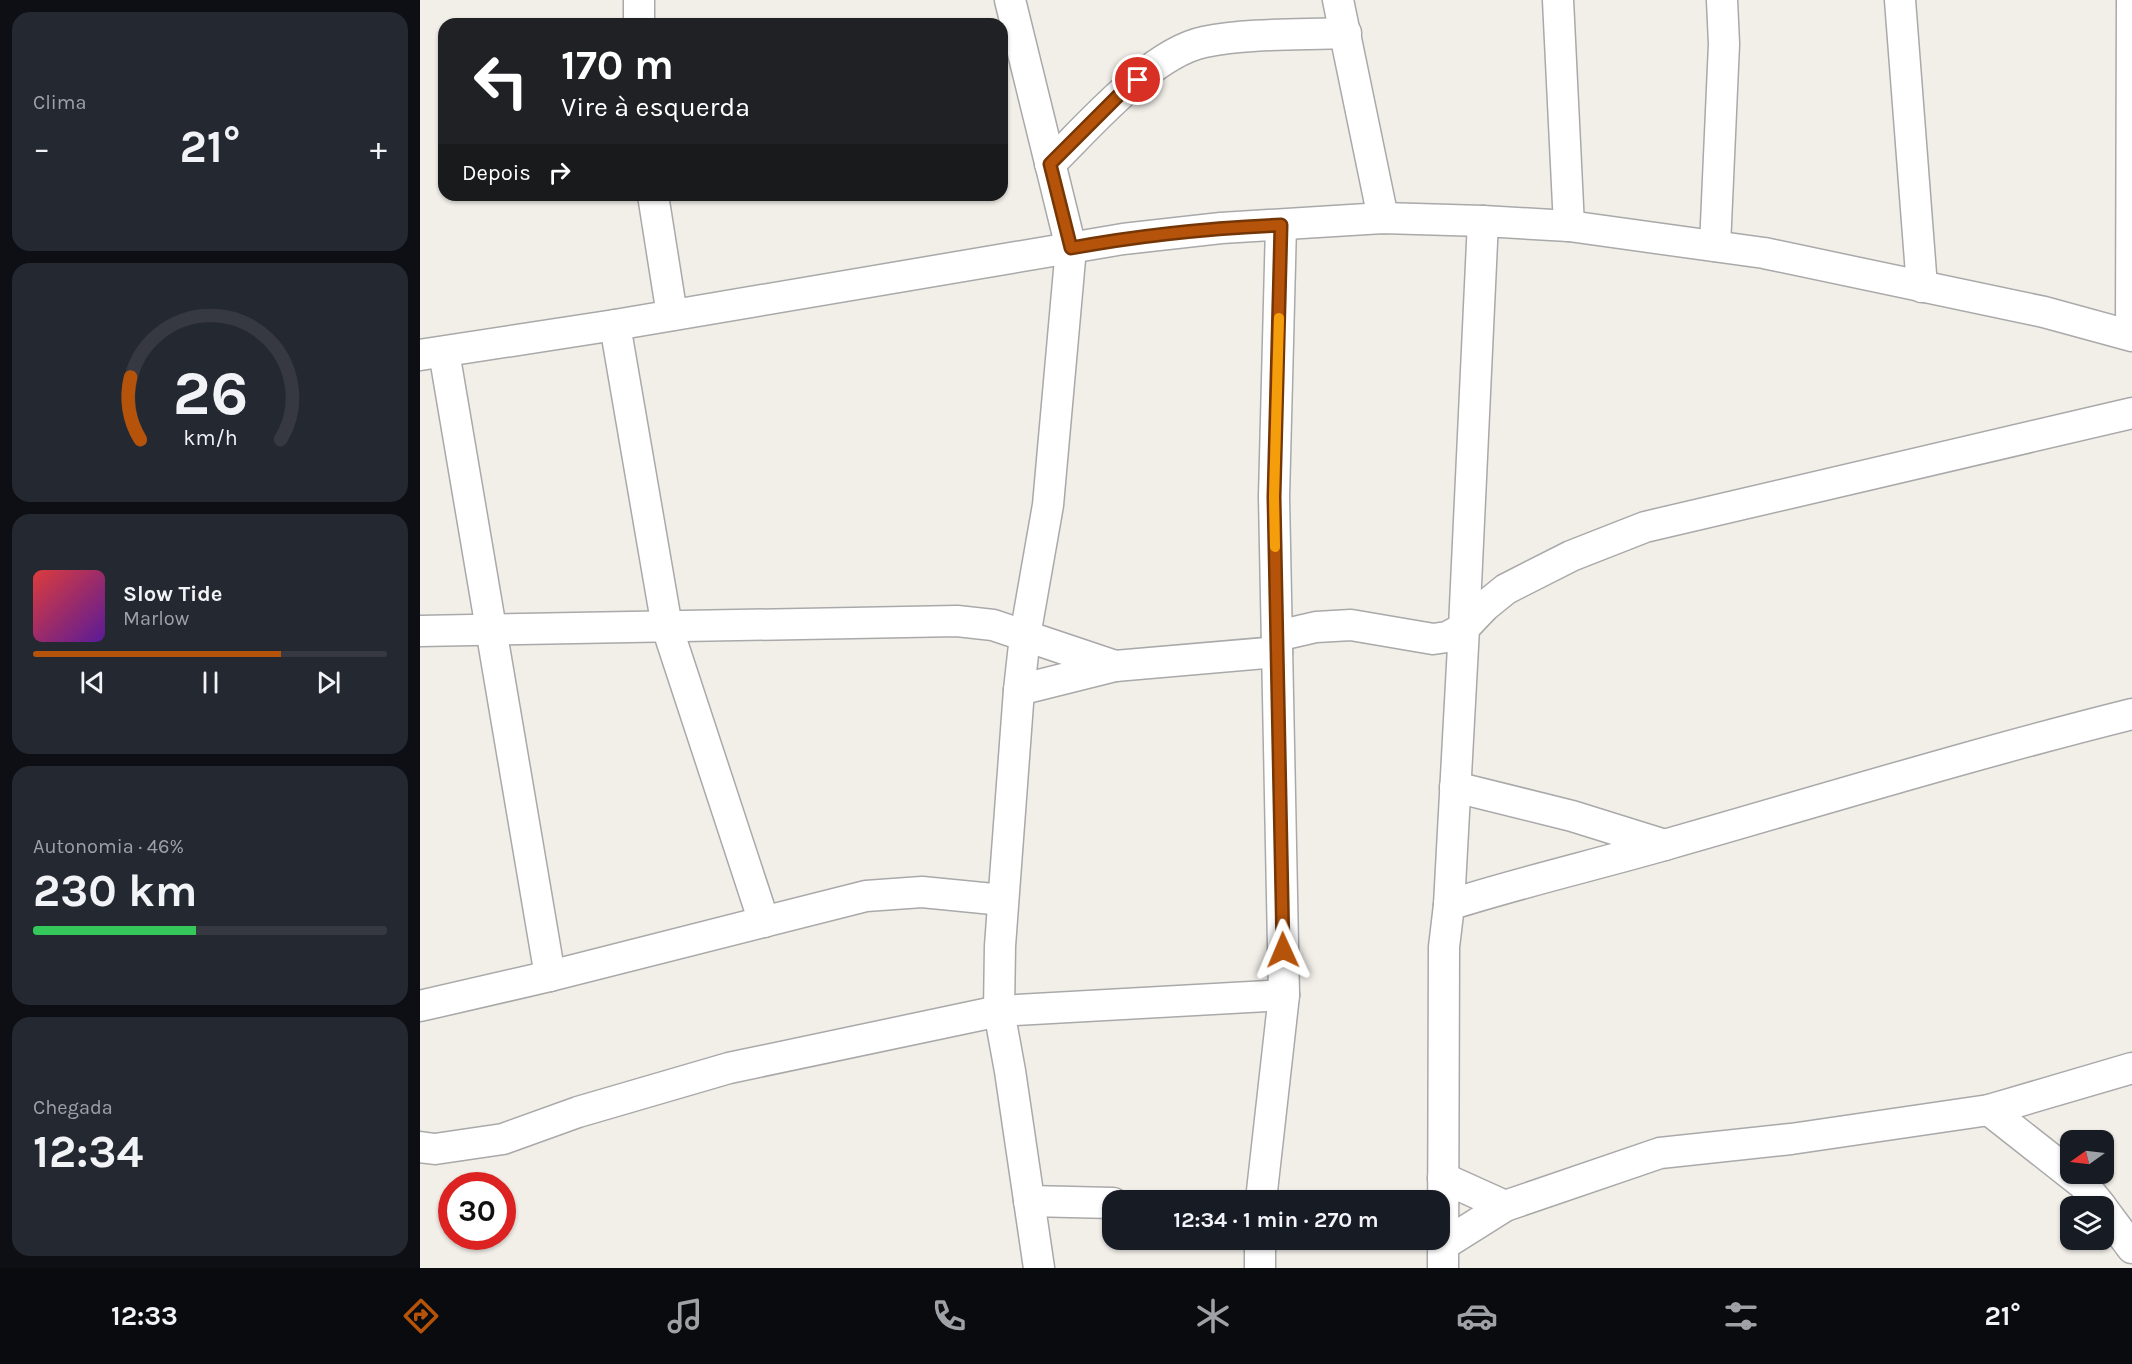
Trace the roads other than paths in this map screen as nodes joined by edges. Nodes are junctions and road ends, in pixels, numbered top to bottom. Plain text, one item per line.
1 (639, 0) edge
2 (1010, 0) edge
3 (1338, 0) edge
4 (1558, 0) edge
5 (1722, 0) edge
6 (1900, 0) edge
7 (2132, 0) edge
8 (639, 18) edge
9 (1346, 33) junction
10 (1050, 164) junction
11 (654, 201) edge
12 (1383, 218) junction
13 (1483, 221) junction
14 (1281, 225) junction
15 (1569, 226) junction
16 (1716, 246) junction
17 (1071, 248) junction
18 (1923, 287) junction
19 (672, 315) junction
20 (615, 325) junction
21 (2131, 336) edge
22 (432, 353) edge
23 (2132, 413) edge
24 (667, 627) junction
25 (1464, 628) junction
26 (491, 630) junction
27 (420, 631) edge
28 (1025, 636) junction
29 (1277, 644) junction
30 (1115, 666) junction
31 (1019, 690) junction
32 (2132, 714) edge
33 (1455, 787) junction
34 (1665, 845) junction
35 (1003, 900) junction
36 (1449, 905) junction
37 (764, 922) junction
38 (550, 976) junction
39 (1284, 995) junction
40 (420, 1006) edge
41 (999, 1011) junction
42 (2132, 1068) edge
43 (1989, 1110) junction
44 (420, 1146) edge
45 (1443, 1179) junction
46 (1262, 1190) edge
47 (2092, 1196) edge
48 (1029, 1201) junction
49 (1102, 1203) edge
50 (1505, 1206) junction
51 (2114, 1223) edge
52 (2132, 1248) edge
53 (1260, 1250) edge
54 (1443, 1256) edge
55 (1034, 1262) edge
56 (1260, 1268) edge

1 - 8 street
2 - 10 street
3 - 9 street
4 - 15 street
5 - 16 street
6 - 18 street
7 - 21 street
9 - 10 street
9 - 12 street
10 - 17 street
11 - 19 street
12 - 13 street
12 - 14 street
13 - 15 street
13 - 25 street
14 - 17 street
14 - 29 street
15 - 16 street
16 - 18 street
17 - 19 street
17 - 28 street
18 - 21 street
19 - 20 street
20 - 22 street
20 - 24 street
22 - 26 street
23 - 25 street
24 - 26 street
24 - 28 street
24 - 37 street
25 - 29 street
25 - 33 street
26 - 27 street
26 - 38 street
28 - 30 street
28 - 31 street
29 - 30 street
29 - 39 street
30 - 31 street
31 - 35 street
32 - 34 street
33 - 34 street
33 - 36 street
34 - 36 street
35 - 37 street
35 - 41 street
36 - 45 street
37 - 38 street
38 - 40 street
39 - 41 street
39 - 46 street
41 - 44 street
41 - 48 street
42 - 43 street
43 - 47 street
43 - 50 street
45 - 50 street
45 - 54 street
48 - 49 street
48 - 55 street
50 - 54 street
51 - 52 street
53 - 56 street

